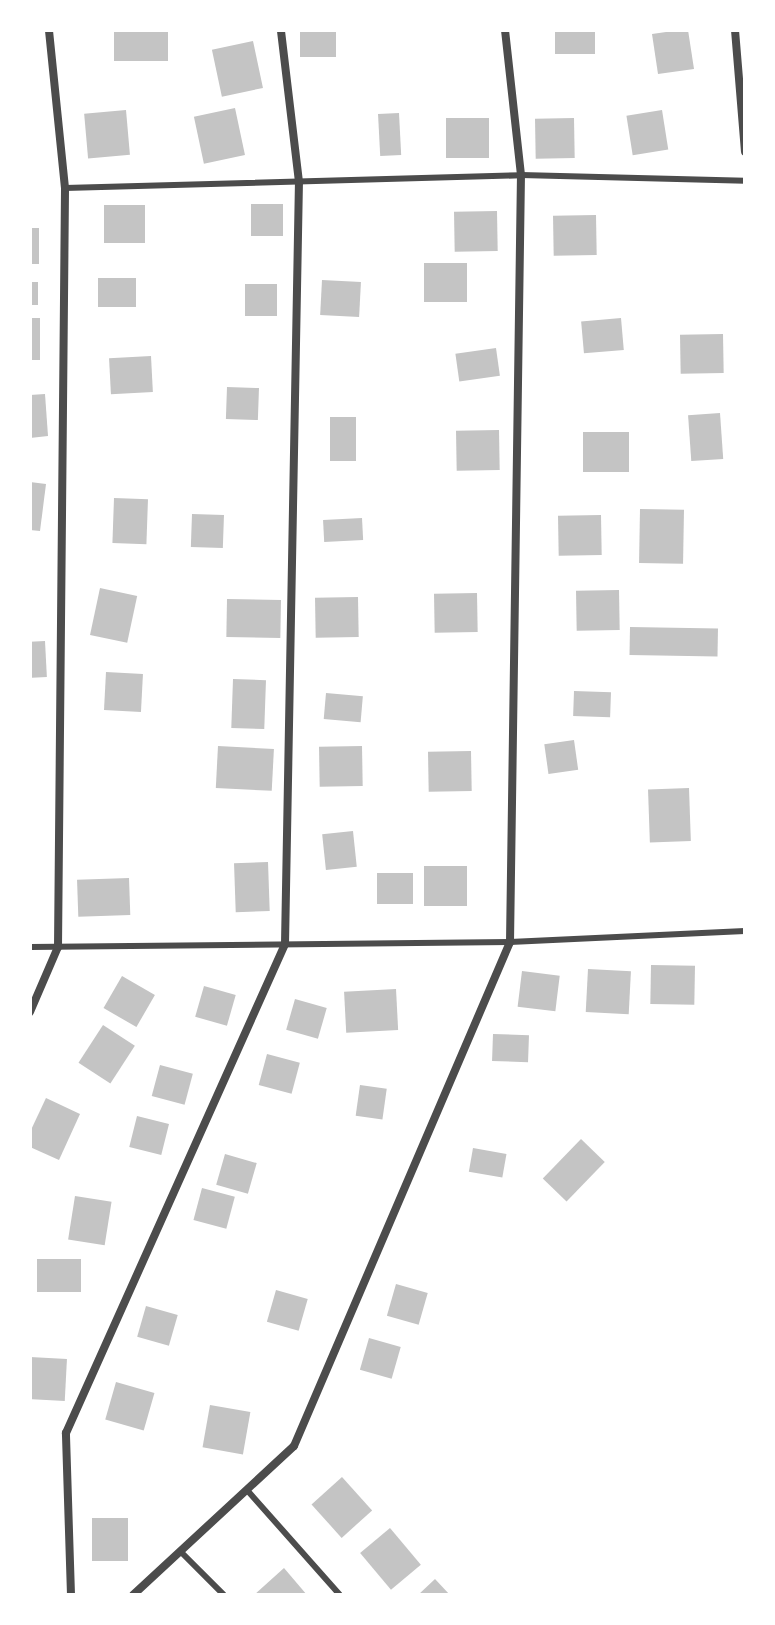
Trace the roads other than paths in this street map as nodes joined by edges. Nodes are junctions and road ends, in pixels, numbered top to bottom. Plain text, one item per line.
1 (49, 30) edge
2 (281, 30) edge
3 (505, 30) edge
4 (735, 30) edge
5 (745, 152) edge
6 (521, 175) junction
7 (745, 181) edge
8 (299, 182) junction
9 (65, 188) junction
10 (745, 931) edge
11 (510, 942) junction
12 (285, 944) junction
13 (30, 947) edge
14 (58, 947) junction
15 (30, 1012) edge
16 (247, 1490) junction
17 (180, 1551) junction
18 (71, 1595) edge
19 (133, 1595) edge
20 (224, 1595) edge
21 (340, 1595) edge

1 - 9 street
2 - 8 street
3 - 6 street
4 - 5 street
6 - 7 lane
6 - 8 lane
6 - 11 street
8 - 9 lane
8 - 12 street
9 - 14 street
10 - 11 lane
11 - 12 lane
11 - 16 street
12 - 14 lane
12 - 18 street
13 - 14 lane
14 - 15 street
16 - 17 street
16 - 21 lane
17 - 19 street
17 - 20 lane

